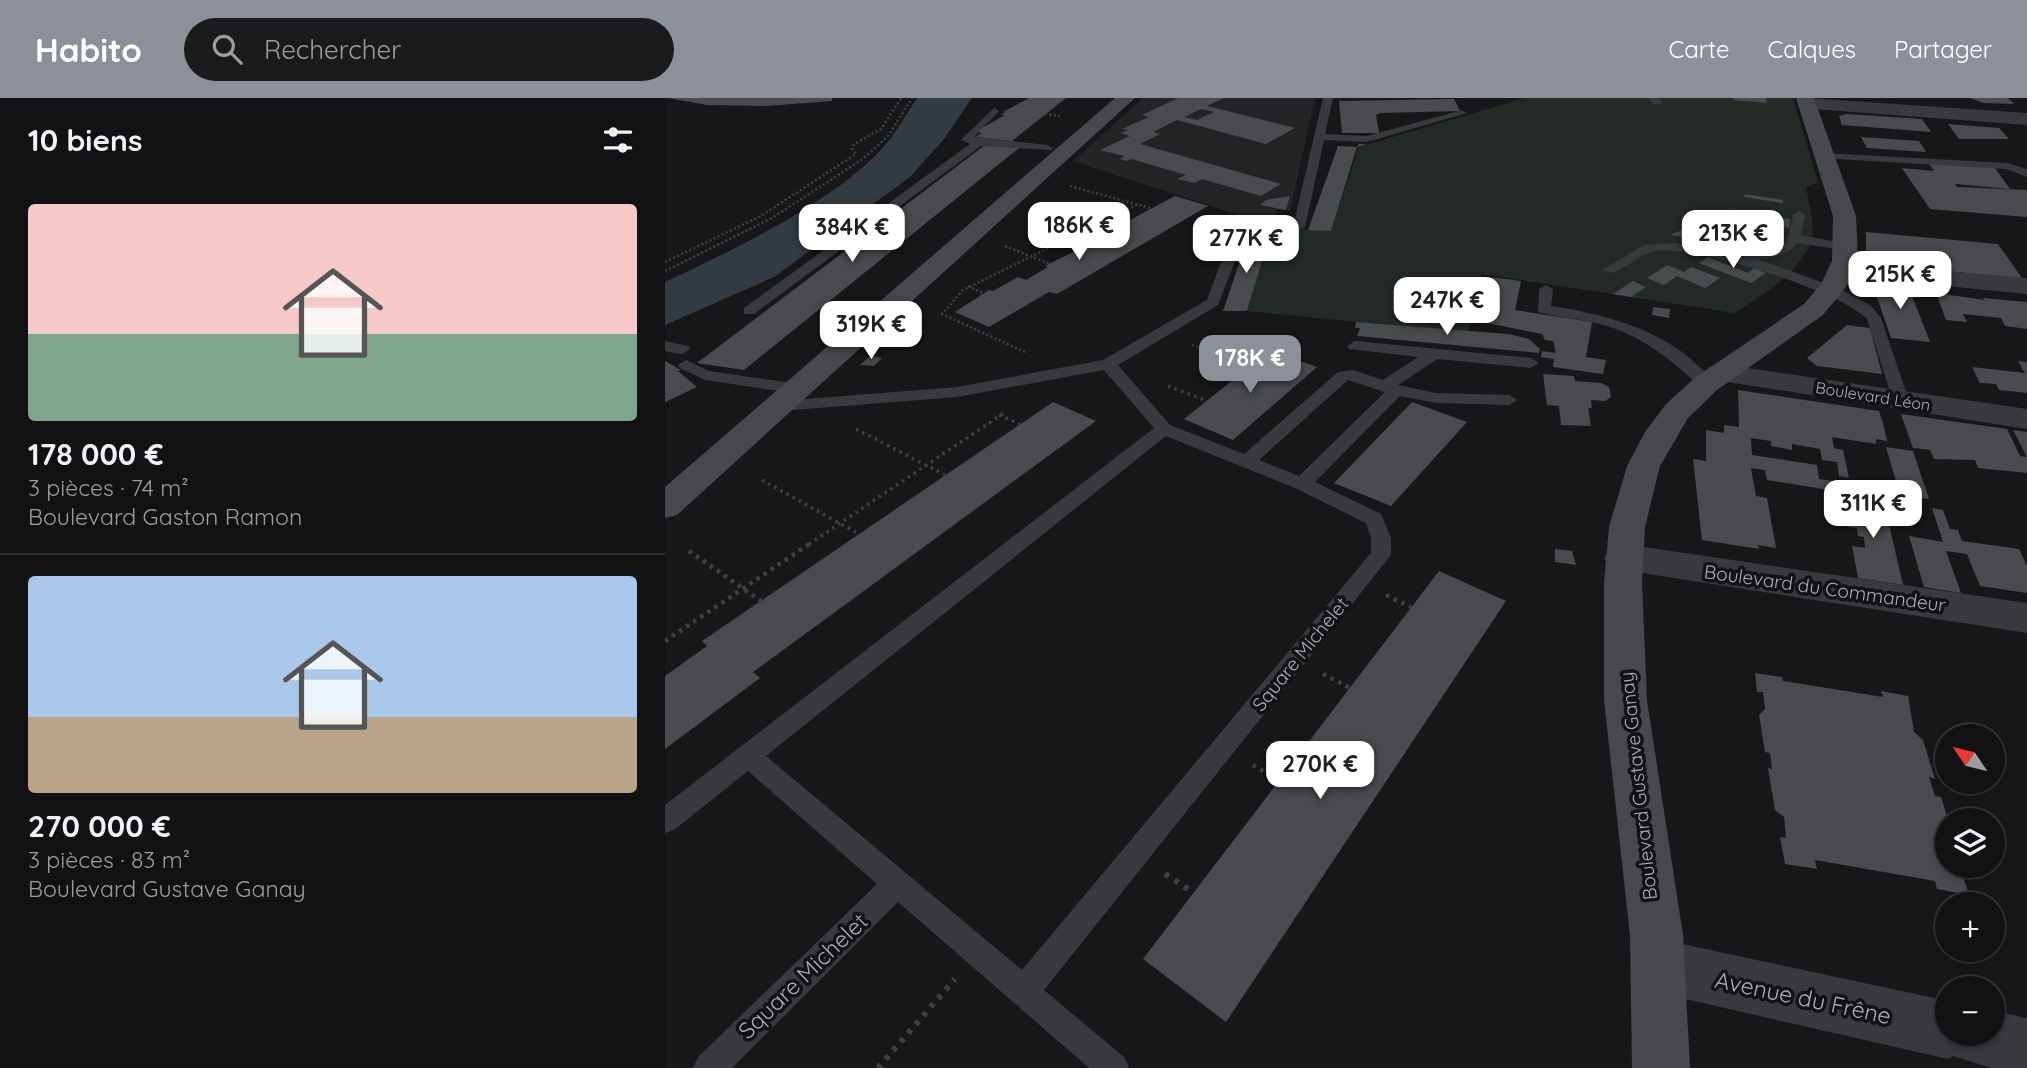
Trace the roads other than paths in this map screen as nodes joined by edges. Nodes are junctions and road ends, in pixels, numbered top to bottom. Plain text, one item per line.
1 (1107, 98) edge
2 (1126, 98) edge
3 (1328, 98) edge
4 (1806, 101) edge
5 (994, 111) dead end
6 (1462, 113) dead end
7 (2027, 119) edge
8 (1319, 137) junction
9 (979, 142) junction
10 (1047, 148) junction
11 (1824, 156) junction
12 (2027, 173) edge
13 (1799, 215) dead end
14 (1299, 227) dead end
15 (1237, 238) dead end
16 (1794, 238) junction
17 (1671, 239) dead end
18 (1609, 270) dead end
19 (1839, 275) junction
20 (2027, 286) edge
21 (1546, 289) dead end
22 (749, 311) dead end
23 (1355, 345) dead end
24 (665, 346) edge
25 (1433, 354) junction
26 (1531, 363) dead end
27 (1108, 364) junction
28 (1714, 379) junction
29 (767, 384) junction
30 (1390, 388) junction
31 (796, 397) junction
32 (1509, 400) dead end
33 (1901, 401) junction
34 (2027, 419) edge
35 (724, 420) dead end
36 (1164, 429) junction
37 (1246, 462) junction
38 (1302, 484) junction
39 (665, 506) edge
40 (1623, 558) junction
41 (2027, 618) edge
42 (748, 756) junction
43 (665, 821) edge
44 (898, 883) junction
45 (1659, 966) junction
46 (1024, 991) junction
47 (1935, 1027) edge
48 (2005, 1042) edge
49 (2027, 1047) edge
50 (709, 1068) edge
51 (1113, 1068) edge
52 (1661, 1068) edge

1 - 10 street
2 - 31 street
3 - 8 lane
4 - 7 street
4 - 11 street
5 - 9 lane
6 - 8 lane
8 - 14 lane
9 - 10 lane
9 - 22 lane
10 - 29 street
11 - 12 lane
11 - 19 street
13 - 16 lane
15 - 27 lane
16 - 17 lane
16 - 19 lane
18 - 19 lane
19 - 20 street
19 - 28 street, Boulevard Gustave Ganay
19 - 33 lane
21 - 28 lane
23 - 25 lane
24 - 29 lane
25 - 26 lane
25 - 30 lane
27 - 31 lane
27 - 36 lane, Square Michelet
28 - 33 street, Boulevard Léon
28 - 40 street, Boulevard Gustave Ganay
29 - 31 lane
29 - 35 street
30 - 32 lane
30 - 37 lane
30 - 38 lane
31 - 39 street
33 - 34 street, Boulevard Léon
36 - 37 lane, Square Michelet
36 - 42 lane
37 - 38 lane, Square Michelet
38 - 46 lane, Square Michelet
40 - 41 street, Boulevard du Commandeur
40 - 45 street, Boulevard Gustave Ganay
42 - 43 lane
42 - 44 lane
44 - 46 lane
44 - 50 lane, Square Michelet
45 - 47 street, Avenue du Frêne
45 - 52 street, Boulevard Gustave Ganay
46 - 51 lane
48 - 49 street

